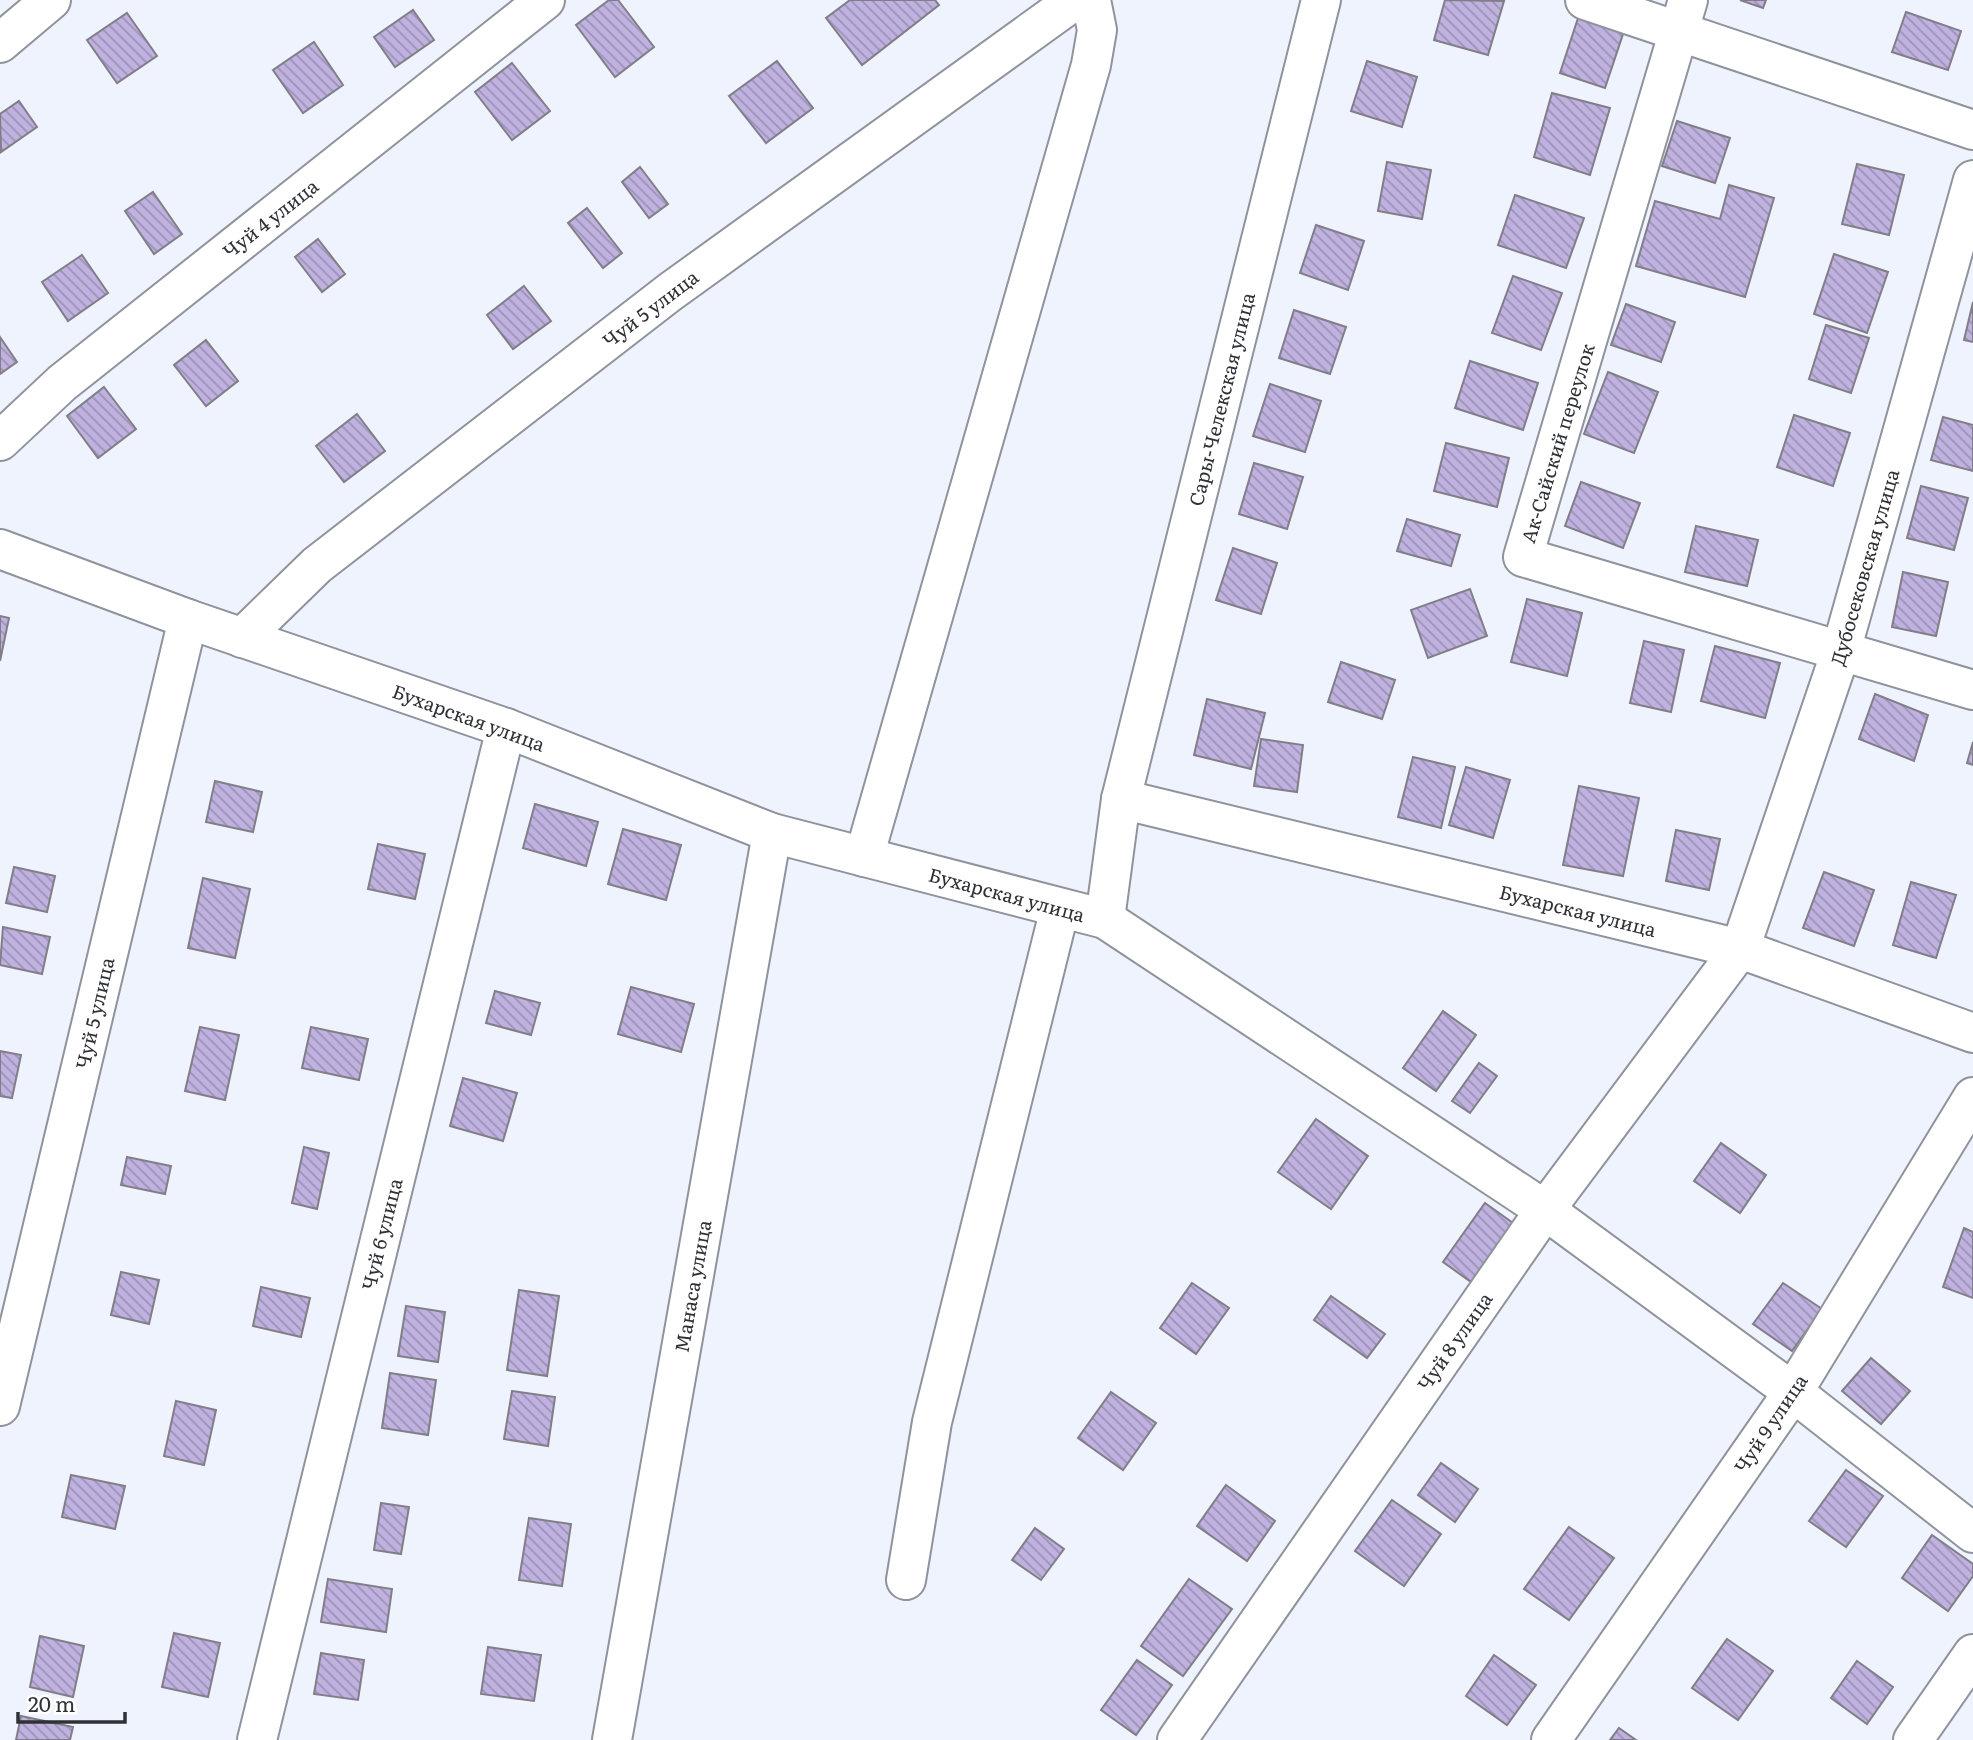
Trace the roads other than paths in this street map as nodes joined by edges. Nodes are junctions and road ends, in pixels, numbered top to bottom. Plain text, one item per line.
1 (51, 0) edge
2 (545, 0) edge
3 (1075, 0) edge
4 (1091, 0) edge
5 (1321, 0) edge
6 (1585, 0) edge
7 (1684, 15) edge
8 (0, 43) edge
9 (1973, 130) edge
10 (1973, 180) edge
11 (0, 442) edge
12 (0, 550) edge
13 (188, 619) junction
14 (242, 638) junction
15 (1841, 651) junction
16 (1973, 690) edge
17 (506, 728) junction
18 (1121, 799) junction
19 (772, 833) junction
20 (863, 857) junction
21 (1060, 908) junction
22 (1105, 919) junction
23 (1740, 949) junction
24 (1973, 1032) edge
25 (1973, 1097) edge
26 (1545, 1210) junction
27 (1793, 1392) junction
28 (0, 1406) edge
29 (1973, 1533) edge
30 (906, 1580) dead end
31 (1973, 1654) edge
32 (257, 1740) edge
33 (612, 1740) edge
34 (1177, 1740) edge
35 (1551, 1740) edge
36 (1913, 1740) edge

1 - 8 street
2 - 11 street, Чуй 4 улица
3 - 14 street, Чуй 5 улица
4 - 20 street
5 - 18 street, Сары-Челекская улица
6 - 7 street
7 - 9 street
7 - 15 street, Ак-Сайский переулок
10 - 15 street, Дубосековская улица
12 - 13 street, Бухарская улица
13 - 14 street, Бухарская улица
13 - 28 street, Чуй 5 улица
14 - 17 street, Бухарская улица
15 - 16 street, Ак-Сайский переулок
15 - 23 street, Дубосековская улица
17 - 19 street, Бухарская улица
17 - 32 street, Чуй 6 улица
18 - 22 street, Бухарская улица
18 - 23 street, Бухарская улица
19 - 20 street, Бухарская улица
19 - 33 street, Манаса улица
20 - 21 street, Бухарская улица
21 - 22 street, Бухарская улица
21 - 30 street
22 - 26 street
23 - 24 street, Бухарская улица
23 - 26 street, Чуй 8 улица
25 - 27 street, Чуй 9 улица
26 - 27 street
26 - 34 street, Чуй 8 улица
27 - 29 street
27 - 35 street, Чуй 9 улица
31 - 36 street

